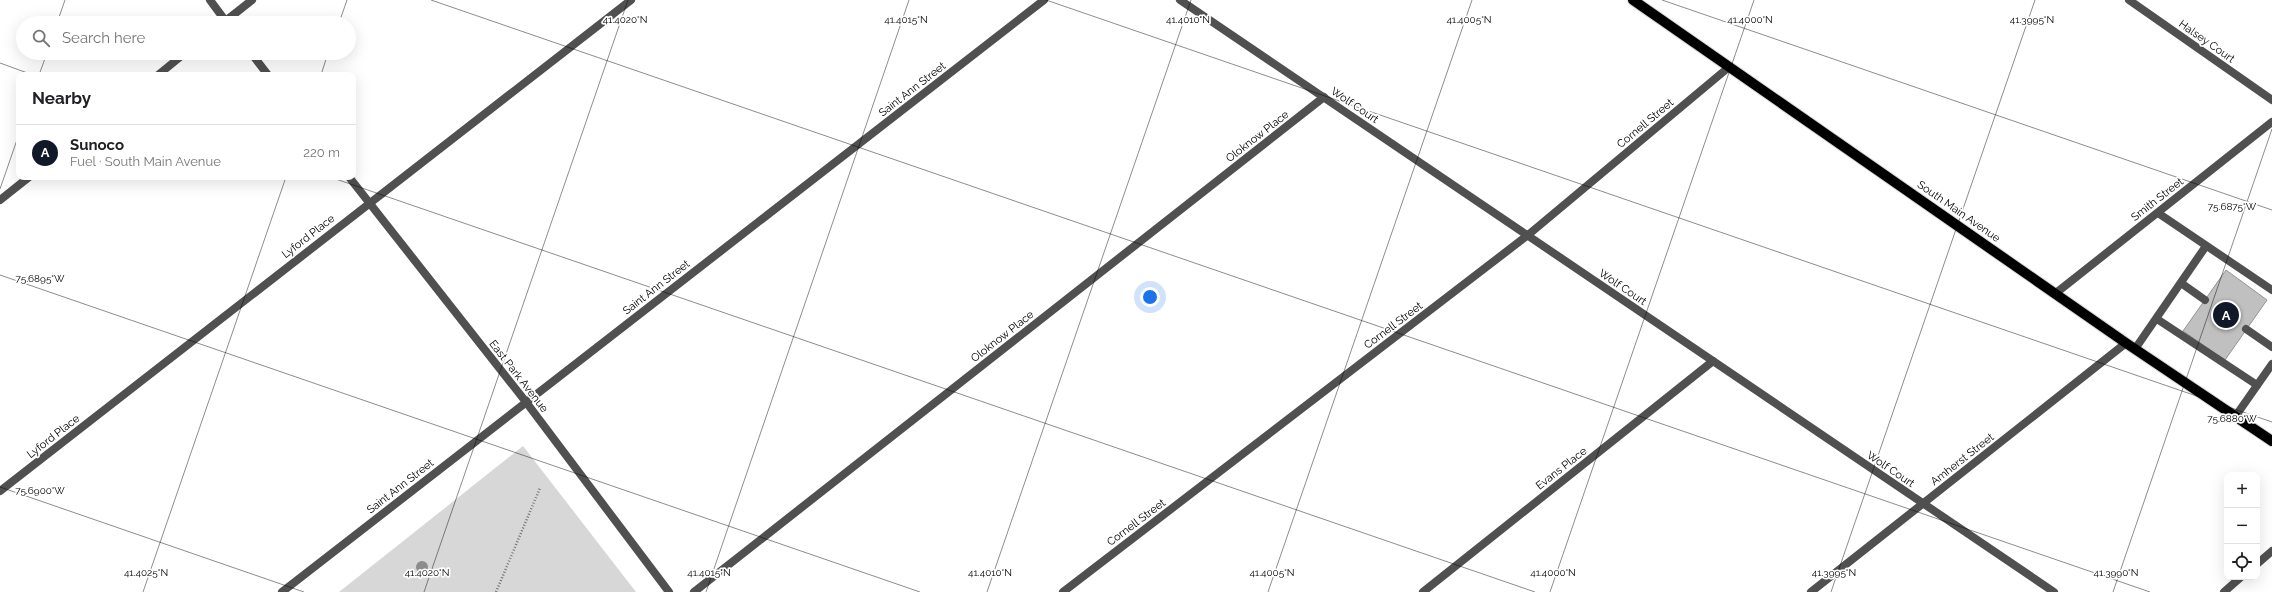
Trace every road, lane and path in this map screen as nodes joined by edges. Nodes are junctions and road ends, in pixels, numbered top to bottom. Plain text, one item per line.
1 (210, 0) edge
2 (252, 0) edge
3 (631, 0) edge
4 (1044, 0) edge
5 (1180, 0) edge
6 (1633, 0) edge
7 (2129, 0) edge
8 (221, 16) edge
9 (232, 16) edge
10 (176, 60) edge
11 (256, 60) edge
12 (1729, 67) junction
13 (162, 72) edge
14 (266, 72) edge
15 (1324, 97) junction
16 (2272, 100) edge
17 (2272, 122) edge
18 (26, 180) edge
19 (351, 180) edge
20 (0, 200) edge
21 (369, 203) junction
22 (2158, 213) junction
23 (1528, 235) junction
24 (2206, 246) junction
25 (2181, 283) junction
26 (2272, 290) edge
27 (2056, 293) junction
28 (2205, 300) dead end
29 (2157, 319) junction
30 (2246, 329) dead end
31 (2126, 343) junction
32 (2272, 347) edge
33 (2135, 349) junction
34 (1713, 361) junction
35 (2272, 364) edge
36 (2257, 386) junction
37 (526, 402) junction
38 (2236, 417) junction
39 (2272, 441) edge
40 (540, 488) dead end
41 (0, 491) edge
42 (1924, 504) junction
43 (2272, 551) edge
44 (2260, 561) edge
45 (2238, 580) edge
46 (282, 592) edge
47 (496, 592) edge
48 (669, 592) edge
49 (694, 592) edge
50 (1063, 592) edge
51 (1422, 592) edge
52 (1811, 592) edge
53 (2054, 592) edge
54 (2224, 592) edge

1 - 8 street
2 - 9 street
3 - 21 street, Lyford Place
4 - 37 street, Saint Ann Street
5 - 15 street, Wolf Court
6 - 12 main road, South Main Avenue
7 - 16 street, Halsey Court
10 - 13 street
11 - 14 street
12 - 23 street, Cornell Street
12 - 27 main road, South Main Avenue
15 - 23 street, Wolf Court
15 - 49 street, Oloknow Place
17 - 22 street, Smith Street
18 - 20 street
19 - 21 street, East Park Avenue
21 - 37 street, East Park Avenue
21 - 41 street, Lyford Place
22 - 24 street
22 - 27 street, Smith Street
23 - 34 street, Wolf Court
23 - 50 street, Cornell Street
24 - 25 street
24 - 26 street
25 - 28 street
25 - 29 street
27 - 31 main road, South Main Avenue
29 - 33 street
29 - 36 street
30 - 32 street
31 - 33 main road, South Main Avenue
31 - 42 street, Amherst Street
33 - 38 main road, South Main Avenue
34 - 42 street, Wolf Court
34 - 51 street, Evans Place
35 - 36 street
36 - 38 street
37 - 46 street, Saint Ann Street
37 - 48 street, East Park Avenue
38 - 39 main road, South Main Avenue
40 - 47 path
42 - 52 street, Amherst Street
42 - 53 street, Wolf Court
43 - 44 street
45 - 54 street

